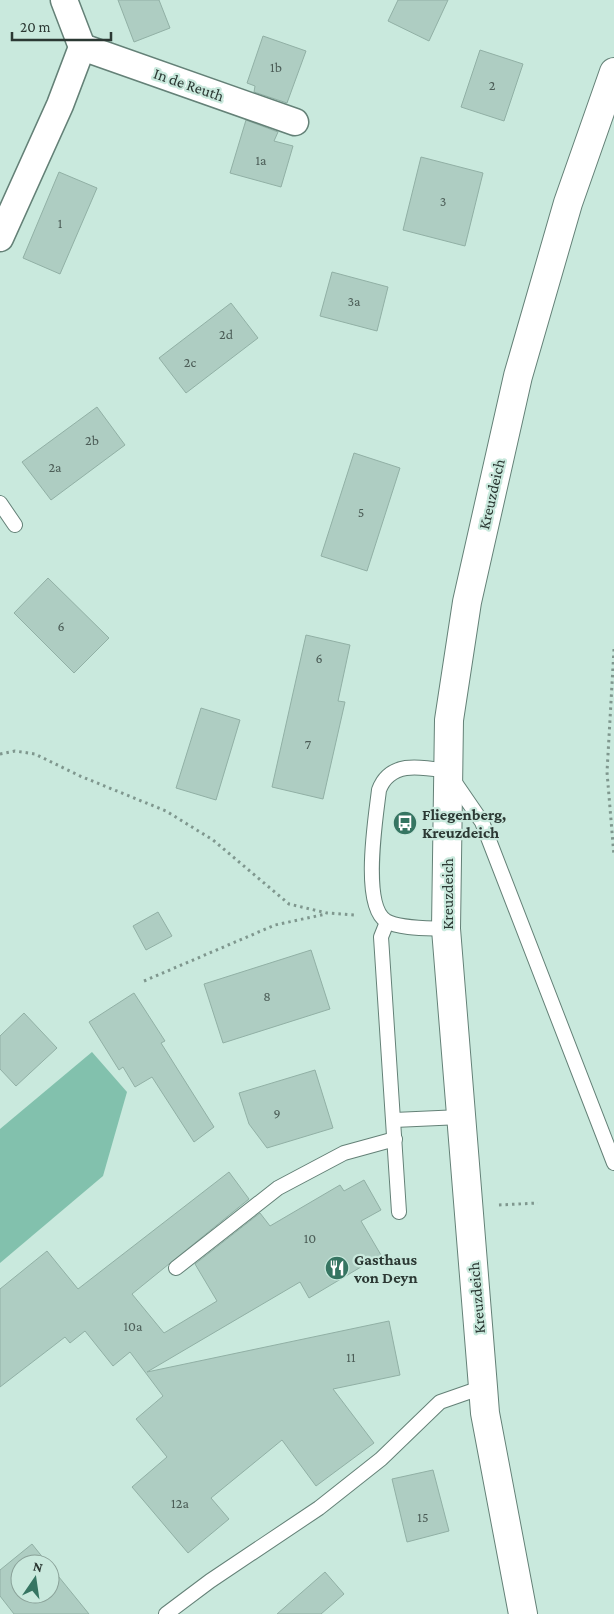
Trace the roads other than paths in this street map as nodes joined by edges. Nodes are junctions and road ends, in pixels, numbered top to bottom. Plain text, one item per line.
1 (64, 0) edge
2 (82, 47) junction
3 (614, 72) edge
4 (295, 122) dead end
5 (0, 238) edge
6 (0, 503) edge
7 (15, 525) dead end
8 (446, 771) junction
9 (383, 919) junction
10 (446, 929) junction
11 (461, 1117) junction
12 (394, 1120) junction
13 (395, 1139) junction
14 (614, 1163) edge
15 (399, 1212) dead end
16 (176, 1268) dead end
17 (483, 1387) junction
18 (166, 1614) edge
19 (523, 1614) edge

1 - 2 street
2 - 4 street, In de Reuth
2 - 5 street
3 - 8 street, Kreuzdeich
6 - 7 lane
8 - 9 lane
8 - 10 street, Kreuzdeich
8 - 14 lane
9 - 10 lane
9 - 12 lane
10 - 11 street, Kreuzdeich
11 - 12 lane
11 - 17 street, Kreuzdeich
12 - 13 lane
13 - 15 lane
13 - 16 lane
17 - 18 lane
17 - 19 street, Kreuzdeich

